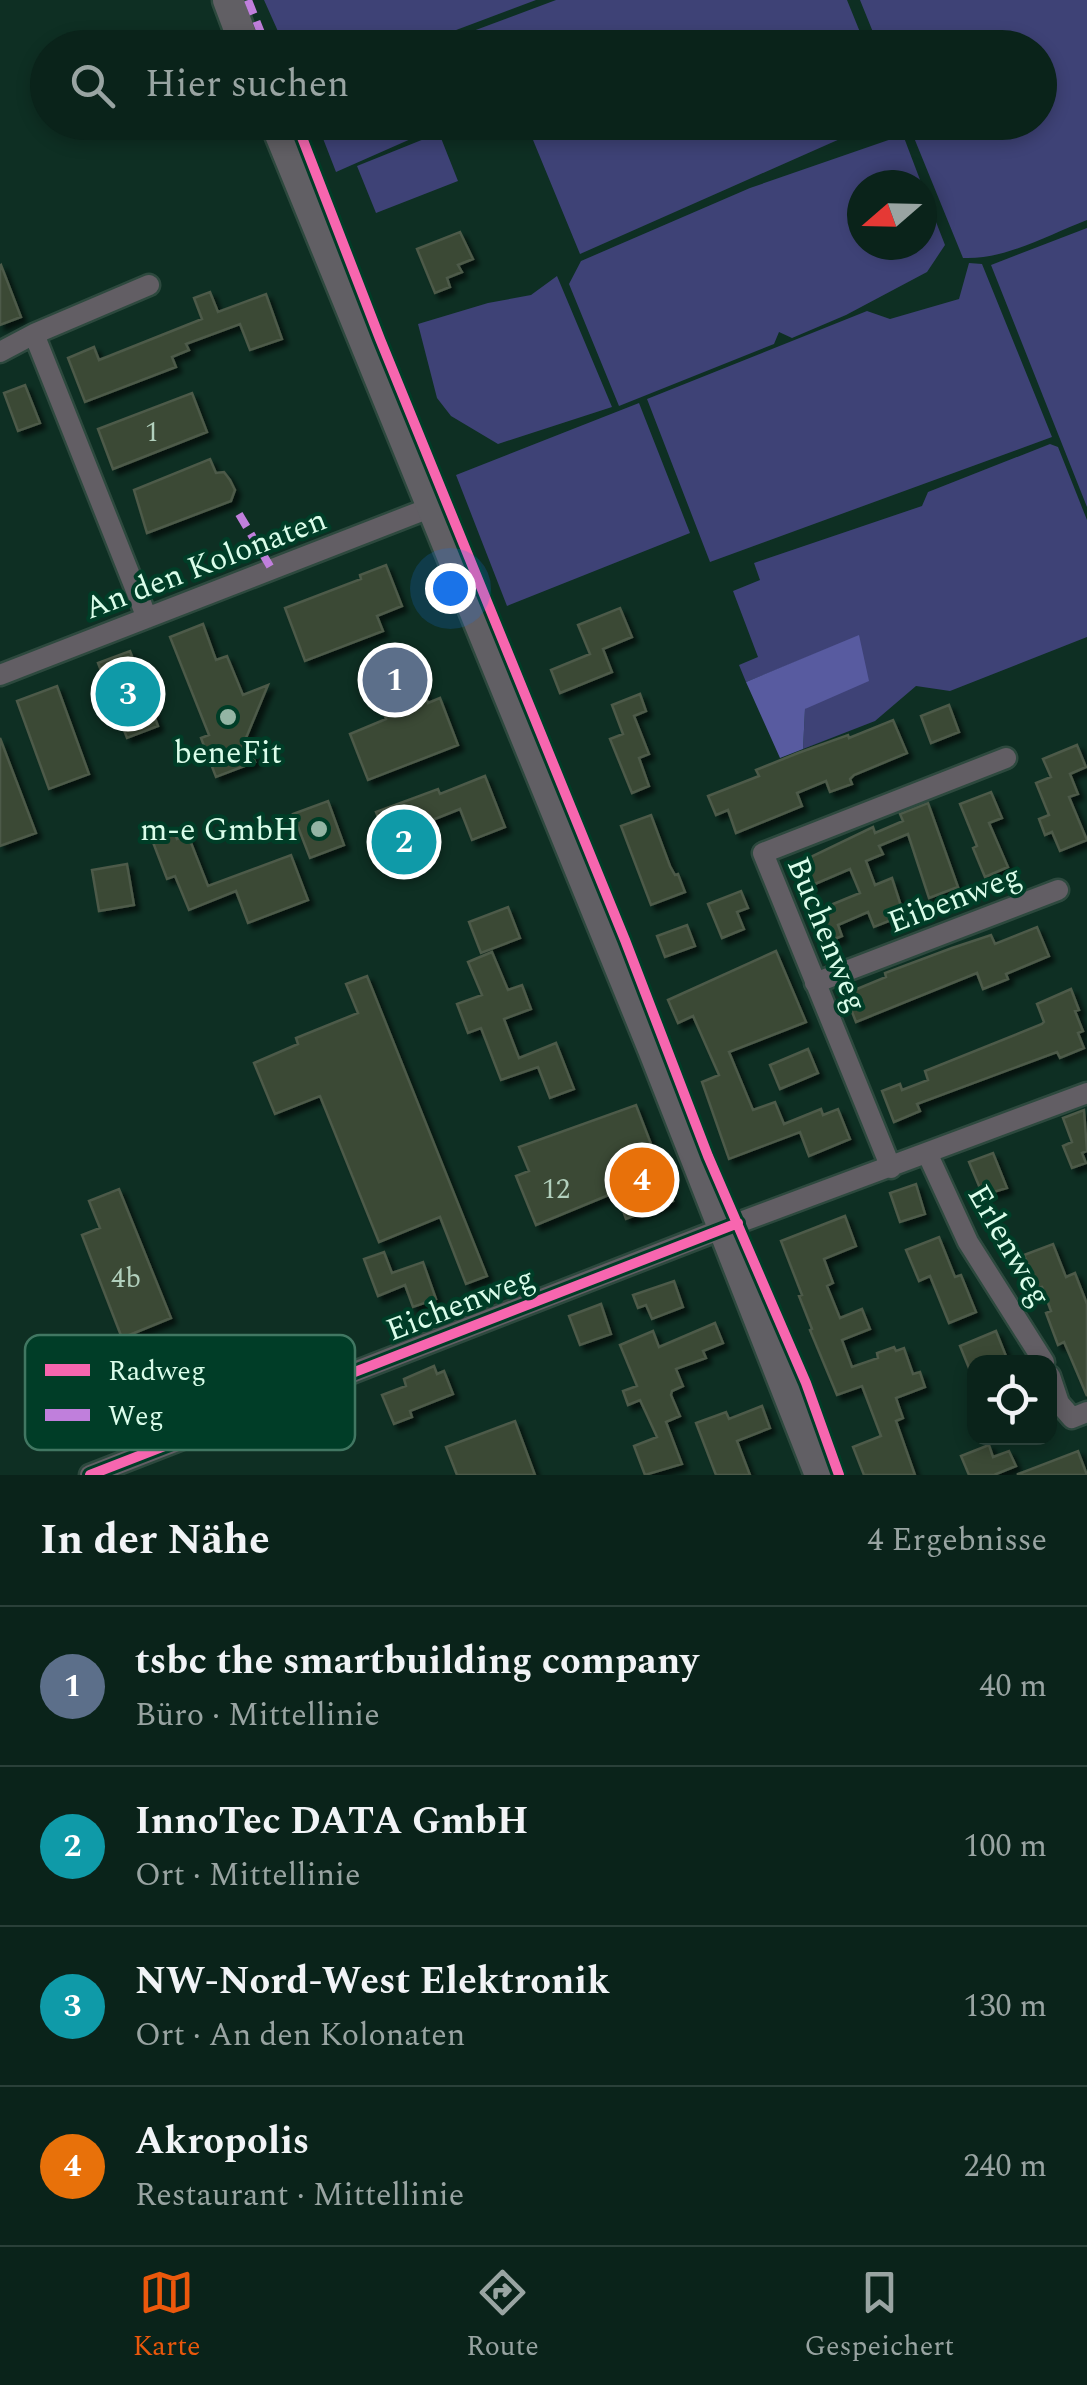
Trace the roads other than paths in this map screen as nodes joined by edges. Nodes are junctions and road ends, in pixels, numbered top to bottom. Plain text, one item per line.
1 (228, 0) edge
2 (239, 30) edge
3 (283, 140) edge
4 (149, 285) dead end
5 (34, 334) junction
6 (0, 352) edge
7 (432, 506) junction
8 (147, 618) junction
9 (0, 674) edge
10 (1006, 758) dead end
11 (1058, 890) dead end
12 (815, 983) junction
13 (1087, 1093) edge
14 (928, 1155) junction
15 (890, 1168) junction
16 (723, 1228) junction
17 (1040, 1355) edge
18 (355, 1372) edge
19 (1057, 1395) edge
20 (1087, 1412) edge
21 (154, 1450) edge
22 (90, 1475) edge
23 (820, 1475) edge

1 - 2 street
3 - 7 street
4 - 5 street
5 - 6 street
5 - 8 street
7 - 8 street, An den Kolonaten
7 - 16 street
8 - 9 street, An den Kolonaten
10 - 12 street, Buchenweg
11 - 12 street, Eibenweg
12 - 15 street, Buchenweg
13 - 14 street, Eichenweg
14 - 15 street, Eichenweg
14 - 17 street, Erlenweg
15 - 16 street, Eichenweg
16 - 18 street, Eichenweg
16 - 23 street
19 - 20 street
21 - 22 street, Eichenweg

